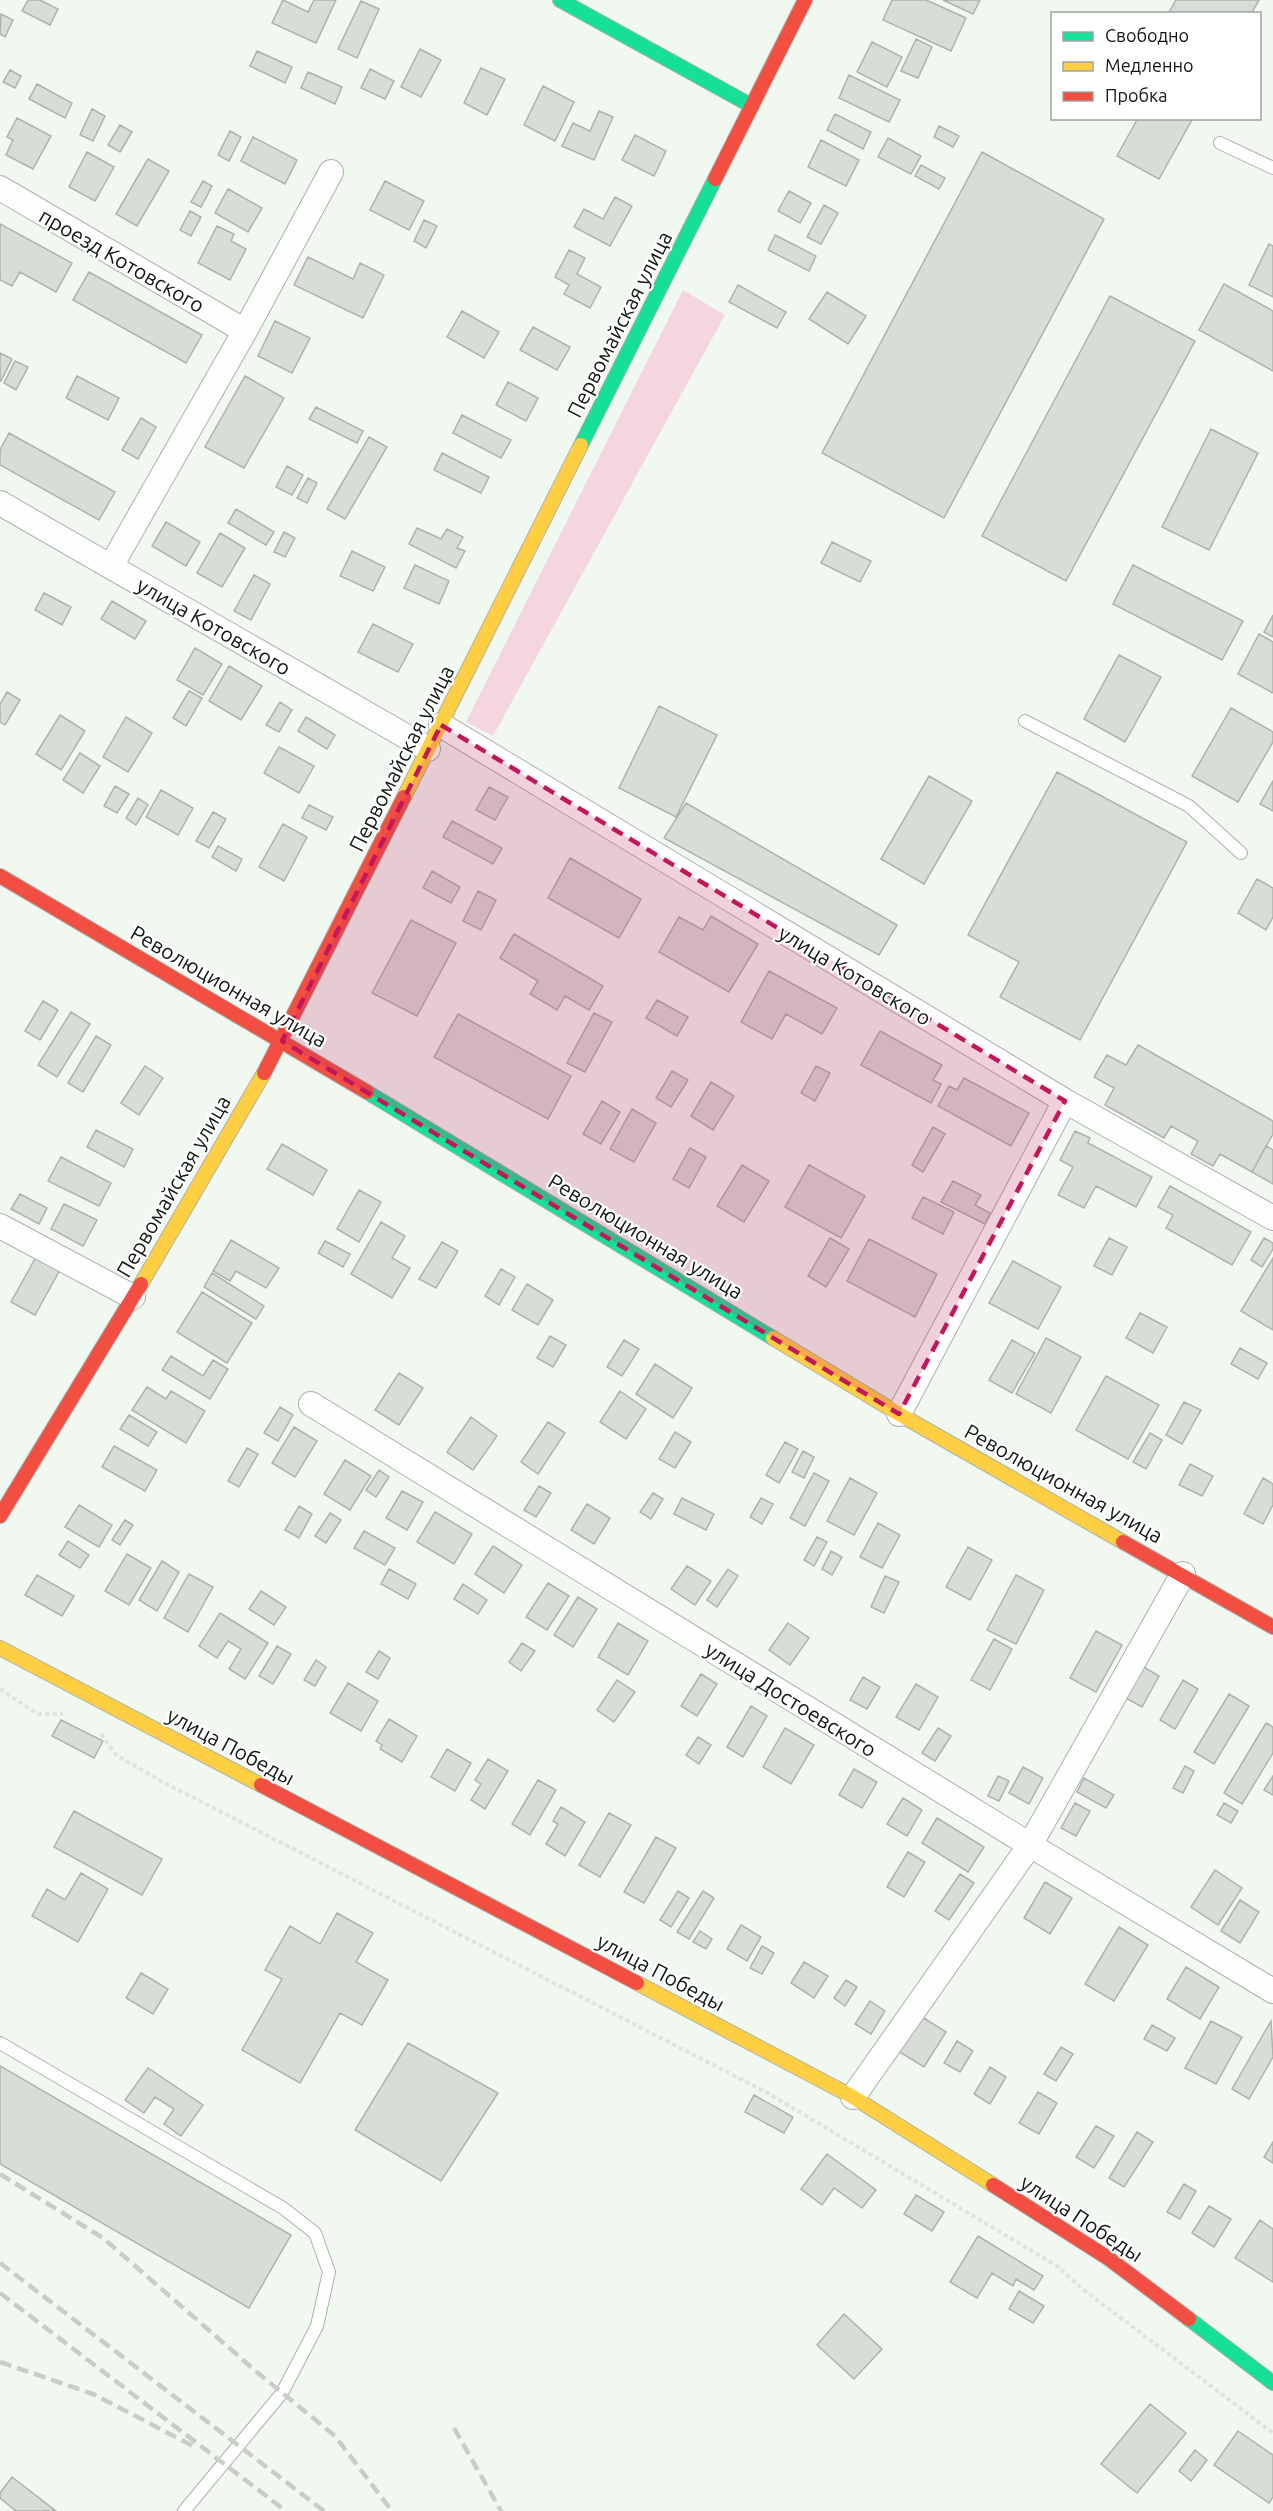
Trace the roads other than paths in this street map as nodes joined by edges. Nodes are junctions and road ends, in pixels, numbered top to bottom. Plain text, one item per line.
1 (560, 0) edge
2 (805, 0) edge
3 (752, 106) junction
4 (1220, 143) dead end
5 (1272, 166) edge
6 (331, 172) dead end
7 (0, 188) edge
8 (245, 331) junction
9 (0, 503) edge
10 (111, 566) junction
11 (1025, 721) dead end
12 (441, 725) junction
13 (428, 749) junction
14 (1241, 853) dead end
15 (0, 876) edge
16 (282, 1041) junction
17 (1065, 1101) junction
18 (1273, 1218) edge
19 (0, 1226) edge
20 (133, 1297) junction
21 (311, 1404) dead end
22 (899, 1414) junction
23 (0, 1516) edge
24 (1182, 1574) junction
25 (1273, 1628) edge
26 (0, 1648) edge
27 (1030, 1845) junction
28 (1273, 1991) edge
29 (0, 2043) edge
30 (854, 2097) junction
31 (1273, 2383) edge
32 (184, 2511) edge

1 - 3 street
2 - 3 street, Первомайская улица
3 - 12 street, Первомайская улица
4 - 5 lane
6 - 8 street
7 - 8 street, проезд Котовского
8 - 10 street
9 - 10 street, улица Котовского
10 - 13 street, улица Котовского
11 - 14 lane
12 - 13 street, Первомайская улица
12 - 17 street, улица Котовского
13 - 16 street, Первомайская улица
15 - 16 street, Революционная улица
16 - 20 street, Первомайская улица
16 - 22 street, Революционная улица
17 - 18 street, улица Котовского
17 - 22 street
19 - 20 street
20 - 23 street, Первомайская улица
21 - 27 street, улица Достоевского
22 - 24 street, Революционная улица
24 - 25 street, Революционная улица
24 - 27 street
26 - 30 street, улица Победы
27 - 28 street, улица Достоевского
27 - 30 street
29 - 32 lane
30 - 31 street, улица Победы

